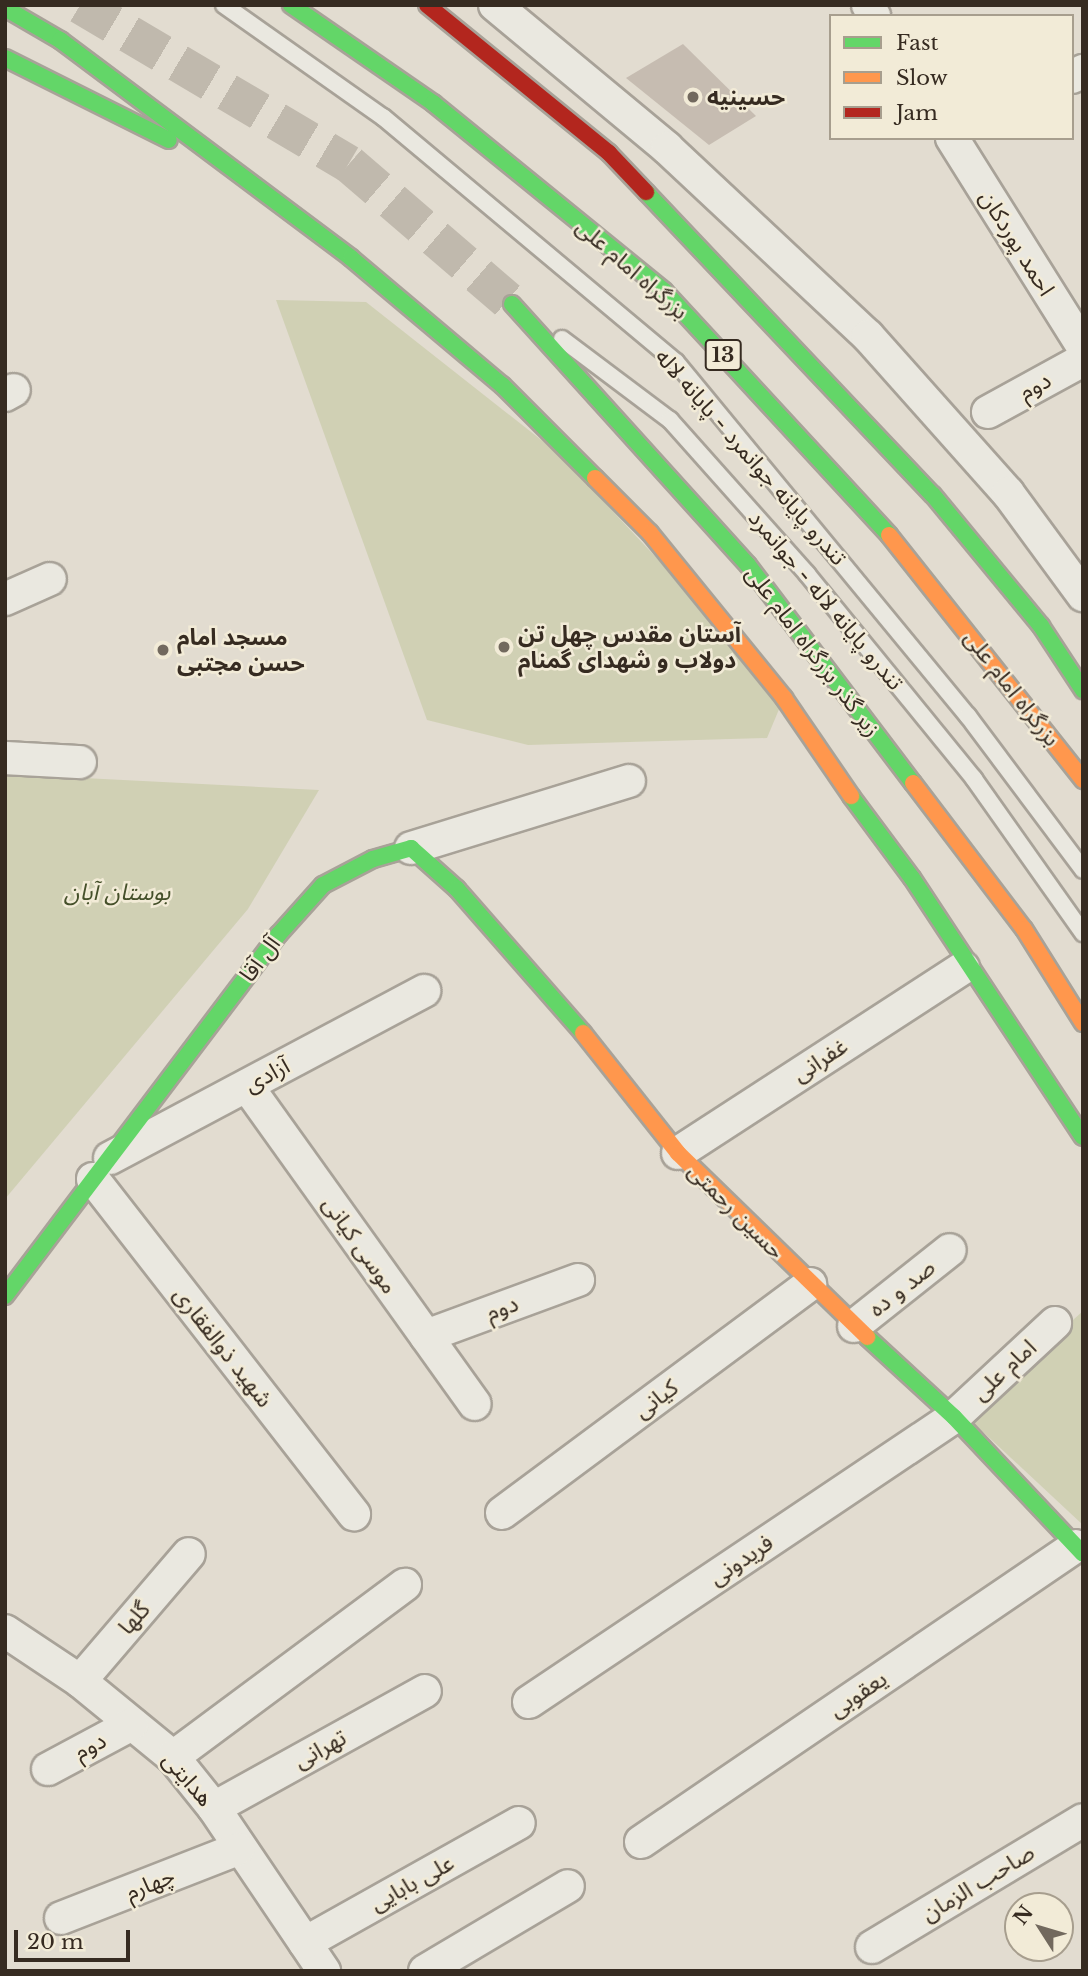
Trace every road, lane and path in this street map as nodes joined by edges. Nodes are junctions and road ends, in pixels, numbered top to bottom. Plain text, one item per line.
1 (224, 5) edge
2 (291, 5) edge
3 (427, 5) edge
4 (495, 5) edge
5 (5, 8) edge
6 (5, 58) edge
7 (963, 142) edge
8 (250, 178) junction
9 (517, 309) joint
10 (1083, 347) edge
11 (1083, 360) edge
12 (988, 412) dead end
13 (50, 579) dead end
14 (1083, 595) edge
15 (5, 599) edge
16 (1083, 690) edge
17 (5, 758) edge
18 (80, 762) dead end
19 (1083, 780) edge
20 (629, 781) dead end
21 (411, 848) junction
22 (1083, 870) edge
23 (1083, 933) edge
24 (962, 968) dead end
25 (424, 991) dead end
26 (1083, 1023) edge
27 (247, 1086) junction
28 (1083, 1137) edge
29 (678, 1153) junction
30 (101, 1169) junction
31 (950, 1250) dead end
32 (578, 1280) dead end
33 (810, 1284) junction
34 (5, 1296) edge
35 (1055, 1323) dead end
36 (854, 1326) junction
37 (426, 1336) junction
38 (475, 1404) dead end
39 (954, 1417) junction
40 (502, 1513) dead end
41 (354, 1514) dead end
42 (1080, 1550) edge
43 (189, 1554) dead end
44 (405, 1584) dead end
45 (5, 1631) edge
46 (80, 1681) junction
47 (425, 1691) dead end
48 (529, 1702) dead end
49 (132, 1724) junction
50 (173, 1757) junction
51 (48, 1769) dead end
52 (214, 1808) junction
53 (1083, 1820) edge
54 (519, 1823) dead end
55 (641, 1842) dead end
56 (238, 1849) junction
57 (568, 1886) dead end
58 (61, 1918) dead end
59 (305, 1943) junction
60 (872, 1947) dead end
61 (324, 1971) edge
62 (425, 1971) edge

1 - 22 lane, تندرو پایانه جوانمرد - پایانه لاله
2 - 19 main road, بزرگراه امام علی / 13
3 - 16 main road
4 - 14 street
5 - 8 main road
6 - 8 main road
7 - 10 street, احمد پوردکان
8 - 28 main road
9 - 23 lane, تندرو پایانه لاله - جوانمرد
9 - 26 main road, زیر گذر بزرگراه امام علی
11 - 12 street, دوم
13 - 15 street
17 - 18 street
20 - 21 street, آل آقا
21 - 29 main road, حسین رحمتی
21 - 30 main road, آل آقا
24 - 29 street, غفرانی
25 - 27 street, آزادی
27 - 30 street, آزادی
27 - 37 street, موسی کیانی
29 - 33 main road, حسین رحمتی
30 - 34 main road, آل آقا
30 - 41 street, شهید ذوالفقاری
31 - 36 street, صد و ده
32 - 37 street, دوم
33 - 36 main road, حسین رحمتی
33 - 40 street, کیانی
35 - 39 street, امام علی
36 - 39 main road, حسین رحمتی
37 - 38 street, موسی کیانی
39 - 42 main road, حسین رحمتی
39 - 48 street, فریدونی
42 - 55 street, یعقوبی
43 - 46 street, گلها
44 - 50 street
45 - 46 street, هدایتی
46 - 49 street, هدایتی
47 - 52 street, تهرانی
49 - 50 street, هدایتی
49 - 51 street, دوم
50 - 52 street, هدایتی
52 - 56 street, هدایتی
53 - 60 street, صاحب الزمان
54 - 59 street, علی بابایی
56 - 58 street, چهارم
56 - 59 street, هدایتی
57 - 62 street
59 - 61 street, هدایتی

